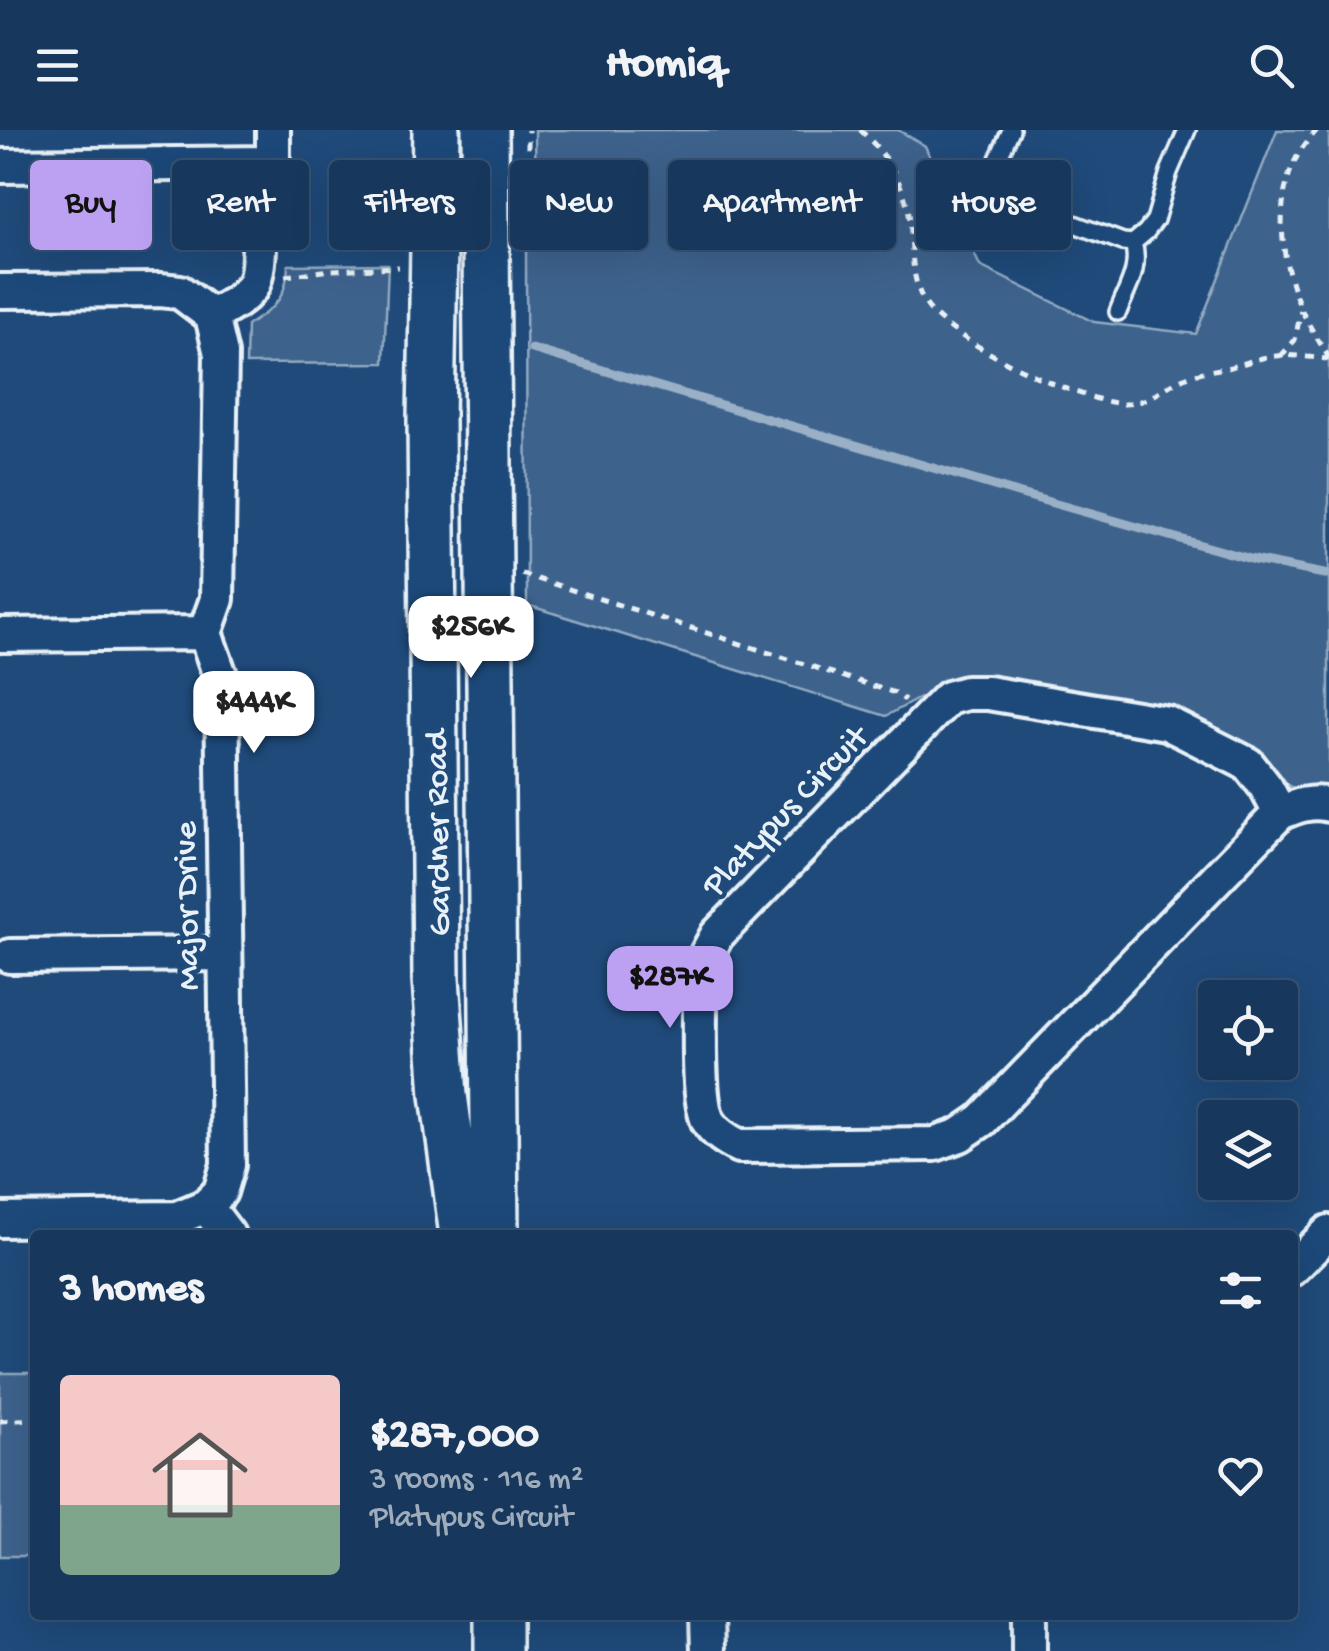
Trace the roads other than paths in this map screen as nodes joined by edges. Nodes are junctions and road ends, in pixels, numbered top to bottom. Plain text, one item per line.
1 (272, 130) edge
2 (436, 130) edge
3 (485, 130) edge
4 (1010, 130) edge
5 (1187, 130) edge
6 (273, 160) edge
7 (172, 164) edge
8 (0, 166) edge
9 (1133, 243) junction
10 (258, 250) edge
11 (0, 292) edge
12 (224, 309) junction
13 (1118, 312) dead end
14 (205, 634) junction
15 (0, 636) edge
16 (1329, 805) edge
17 (1280, 812) junction
18 (224, 954) junction
19 (10, 956) dead end
20 (206, 1206) junction
21 (0, 1220) edge
22 (224, 1230) edge
23 (463, 1230) edge
24 (495, 1230) edge
25 (1329, 1232) edge
26 (1298, 1264) edge
27 (468, 1620) edge
28 (498, 1620) edge
29 (708, 1620) edge
30 (1028, 1620) edge
31 (468, 1651) edge
32 (498, 1651) edge
33 (708, 1651) edge
34 (1029, 1651) edge

1 - 6 street
2 - 23 street, Gardner Road
3 - 24 street, Gardner Road
4 - 9 lane
5 - 9 lane
7 - 8 street
9 - 13 lane
10 - 12 street
11 - 12 street
12 - 14 street
14 - 15 street
14 - 18 street, Major Drive
16 - 17 street
17 - 17 street, Platypus Circuit
18 - 19 street
18 - 20 street, Major Drive
20 - 21 street
20 - 22 street
25 - 26 street
27 - 31 street
28 - 32 street
29 - 33 street
30 - 34 street

